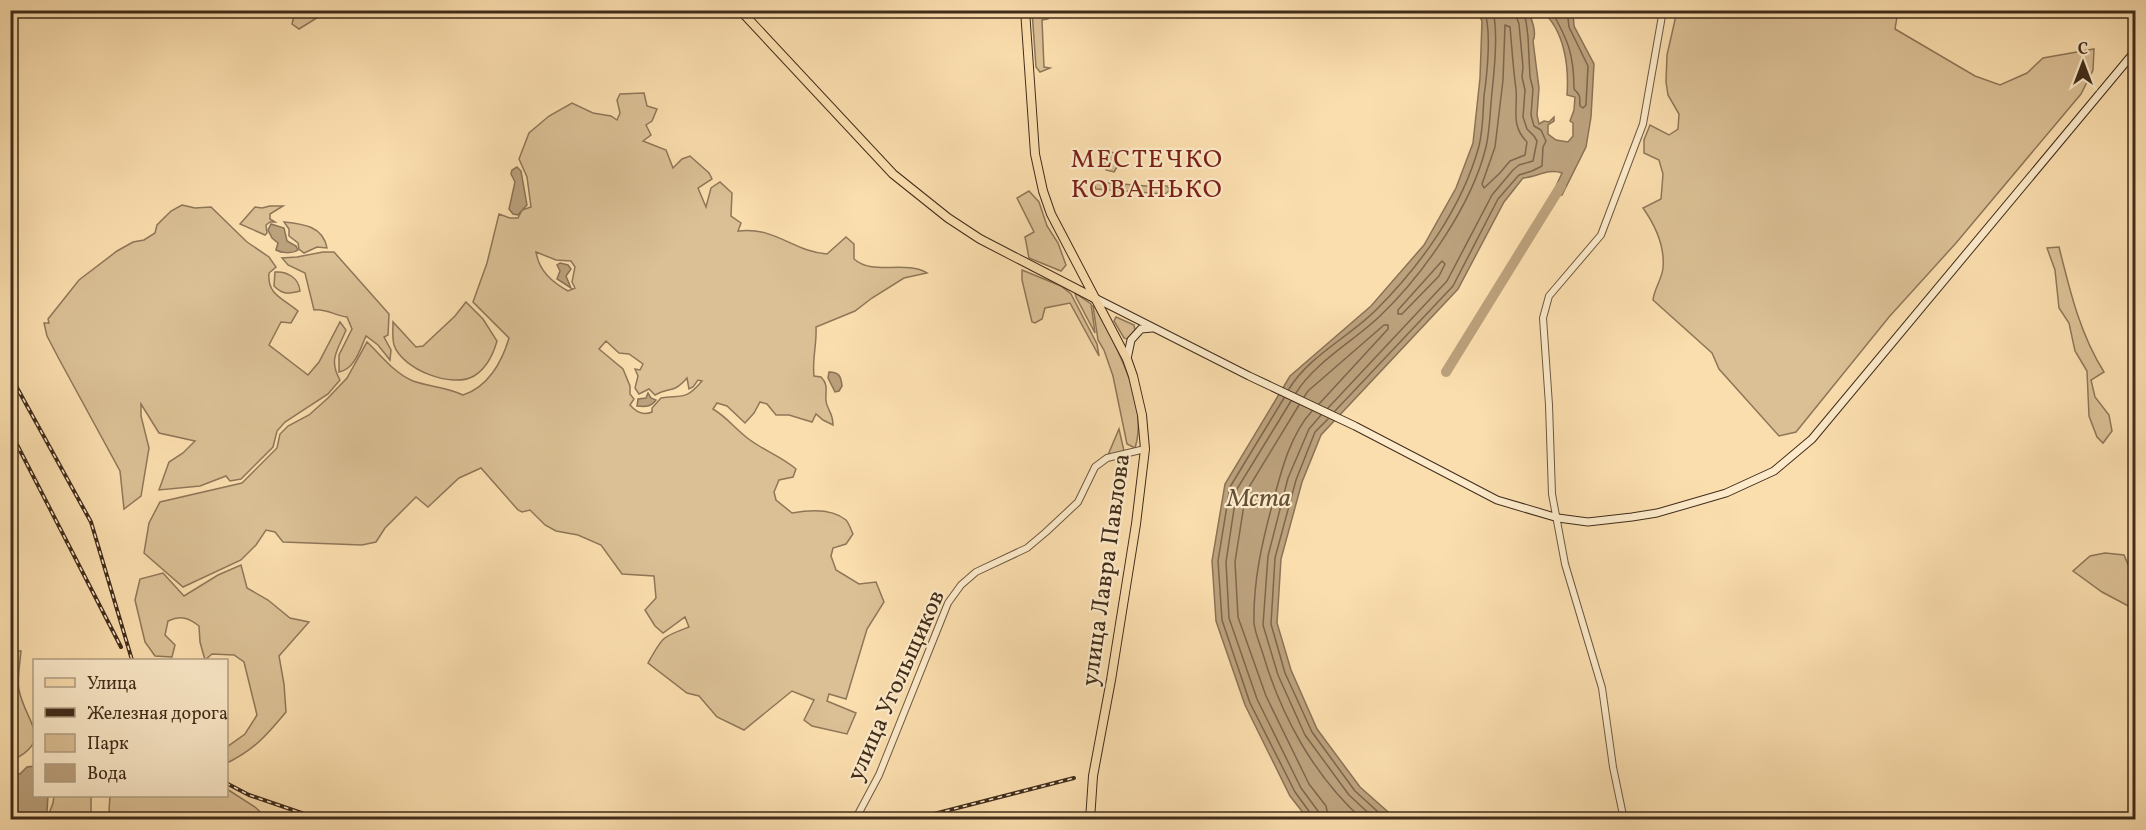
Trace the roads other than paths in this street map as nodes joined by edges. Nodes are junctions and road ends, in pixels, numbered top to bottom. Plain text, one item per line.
1 (740, 10) edge
2 (1025, 10) edge
3 (1663, 10) edge
4 (2136, 50) edge
5 (1097, 299) junction
6 (1155, 328) junction
7 (1127, 359) junction
8 (1145, 449) junction
9 (1557, 518) junction
10 (855, 819) edge
11 (1090, 819) edge
12 (1624, 819) edge

1 - 5 main road
2 - 5 main road, улица Лавра Павлова
3 - 9 street
4 - 9 main road
5 - 6 main road
5 - 7 main road, улица Лавра Павлова
6 - 7 main road
6 - 9 main road
7 - 8 main road, улица Лавра Павлова
8 - 10 street, улица Угольщиков
8 - 11 main road, улица Лавра Павлова
9 - 12 street

